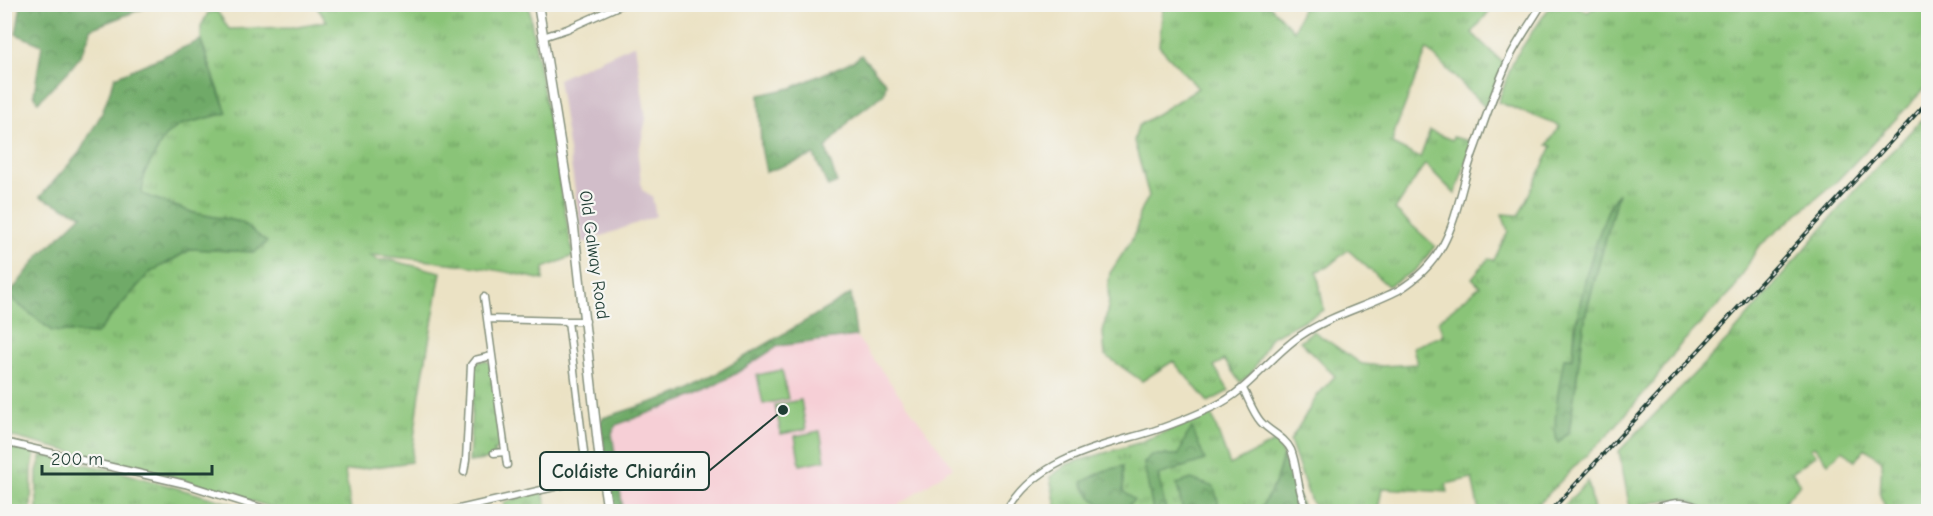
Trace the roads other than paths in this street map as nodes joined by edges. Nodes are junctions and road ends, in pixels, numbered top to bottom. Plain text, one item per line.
1 (538, 4) edge
2 (622, 4) edge
3 (1542, 4) edge
4 (543, 37) junction
5 (484, 297) dead end
6 (487, 319) junction
7 (568, 321) junction
8 (586, 321) junction
9 (492, 356) junction
10 (1243, 389) junction
11 (4, 442) edge
12 (505, 452) junction
13 (584, 452) dead end
14 (494, 453) dead end
15 (507, 465) dead end
16 (464, 472) dead end
17 (602, 476) junction
18 (274, 512) edge
19 (446, 512) edge
20 (608, 512) edge
21 (1007, 512) edge
22 (1311, 512) edge
23 (1641, 512) edge
24 (1706, 512) edge

1 - 4 main road, Old Galway Road
2 - 4 street
3 - 10 street
4 - 8 main road, Old Galway Road
5 - 6 street
6 - 7 street
6 - 9 street
7 - 8 street
7 - 13 street
8 - 17 main road, Old Galway Road
9 - 12 street
9 - 16 street
10 - 21 street
10 - 22 street
11 - 18 street
12 - 14 street
12 - 15 street
17 - 19 street
17 - 20 main road, Old Galway Road
23 - 24 street

